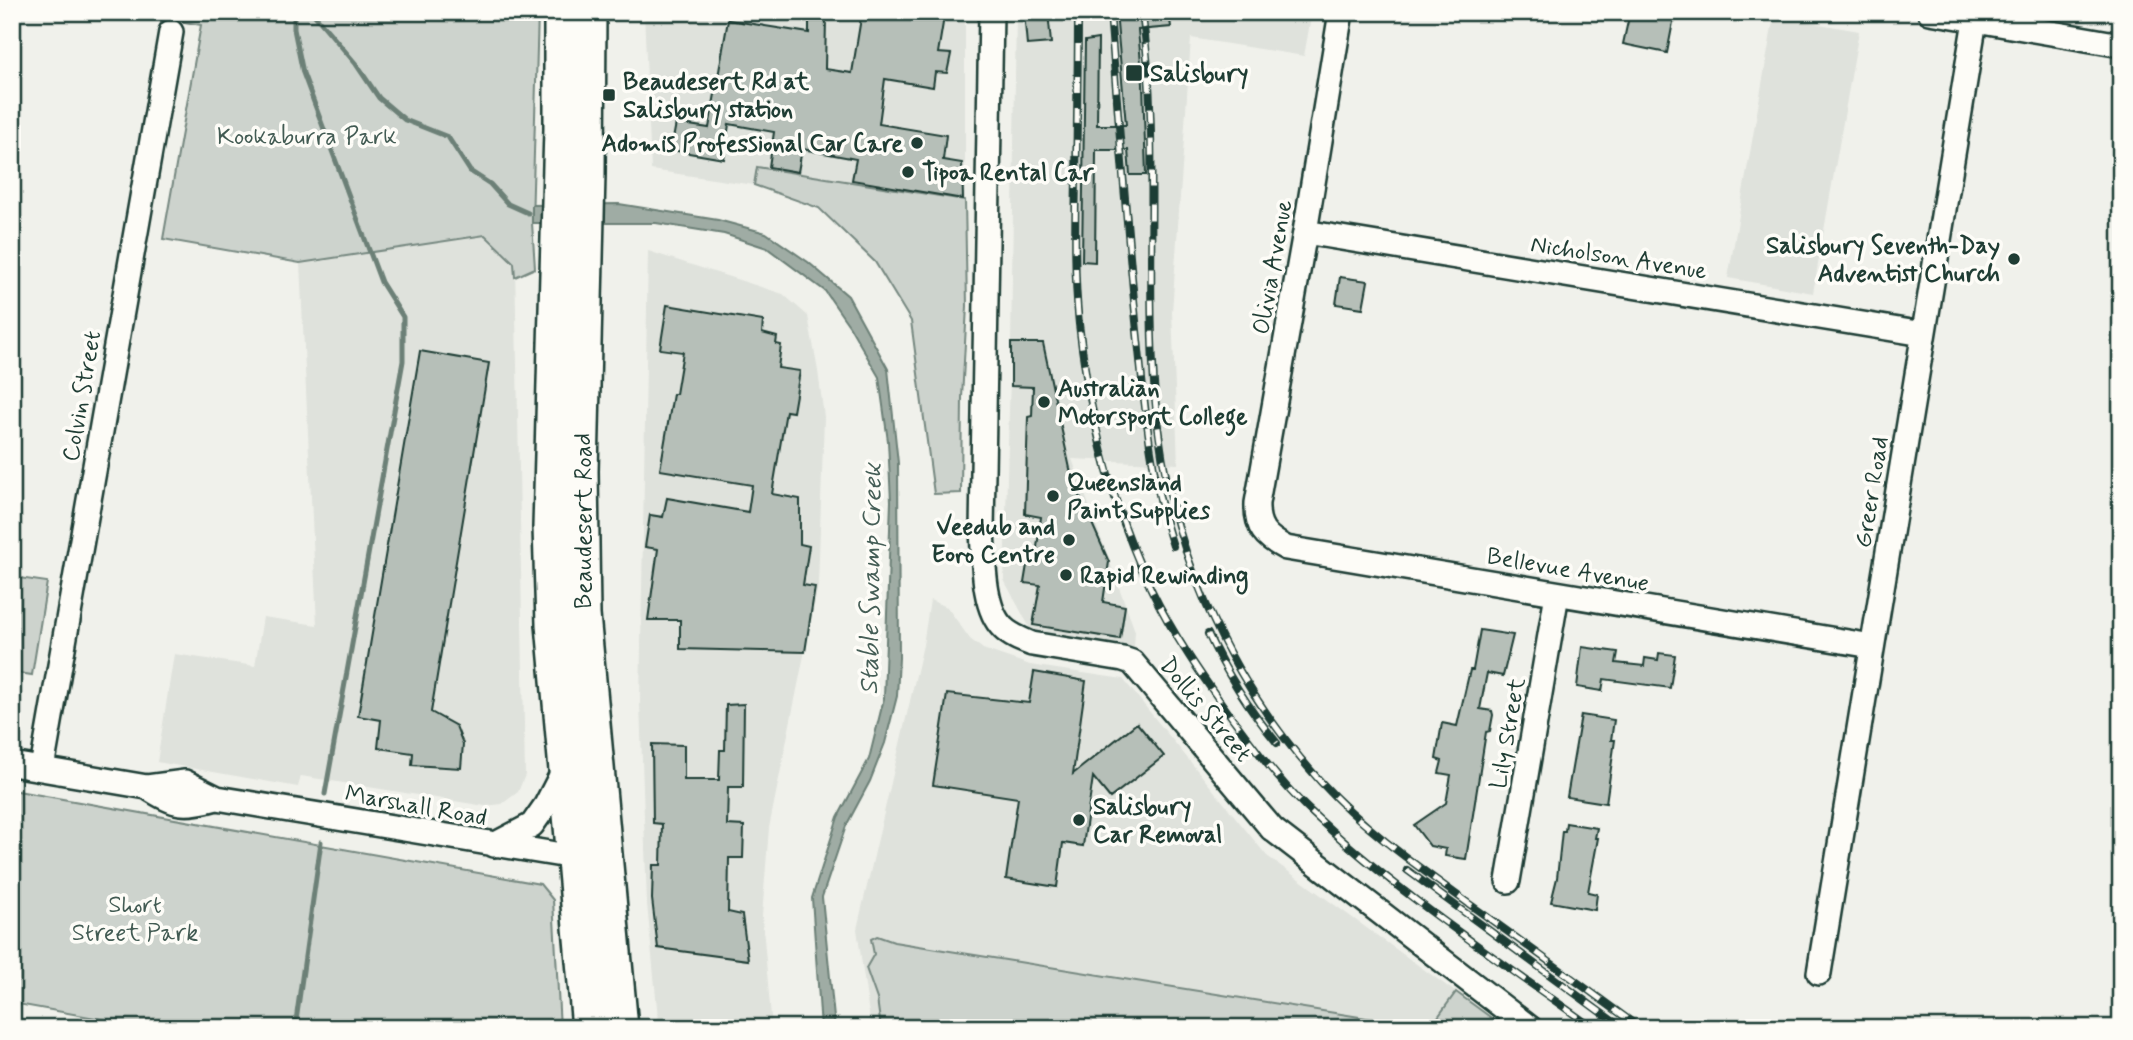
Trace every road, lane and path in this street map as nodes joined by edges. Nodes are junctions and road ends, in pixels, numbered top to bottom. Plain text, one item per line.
1 (561, 12) edge
2 (589, 12) edge
3 (991, 12) edge
4 (1341, 12) edge
5 (1930, 12) edge
6 (1975, 20) junction
7 (171, 32) dead end
8 (2121, 45) edge
9 (574, 174) junction
10 (1306, 232) junction
11 (571, 257) junction
12 (1923, 334) junction
13 (1262, 531) joint
14 (1557, 594) junction
15 (1872, 646) junction
16 (12, 764) edge
17 (567, 764) junction
18 (42, 768) junction
19 (494, 845) junction
20 (590, 860) junction
21 (1508, 881) dead end
22 (1819, 973) dead end
23 (589, 1028) edge
24 (621, 1028) edge
25 (1530, 1028) edge

1 - 9 highway, Beaudesert Road
2 - 9 highway, Beaudesert Road
3 - 25 street, Dollis Street
4 - 10 street, Olivia Avenue
5 - 6 street
6 - 8 street
6 - 12 street, Greer Road
7 - 18 street, Colvin Street
9 - 11 highway, Beaudesert Road
10 - 12 street, Nicholson Avenue
10 - 13 street, Olivia Avenue
11 - 17 highway, Beaudesert Road
11 - 20 highway, Beaudesert Road
12 - 15 street, Greer Road
13 - 14 street, Bellevue Avenue
14 - 15 street, Bellevue Avenue
14 - 21 street, Lily Street
15 - 22 street, Greer Road
16 - 18 street, Marshall Road
17 - 19 street
17 - 20 highway, Beaudesert Road
18 - 19 street, Marshall Road
19 - 20 street, Marshall Road
20 - 23 highway, Beaudesert Road
20 - 24 highway, Beaudesert Road

